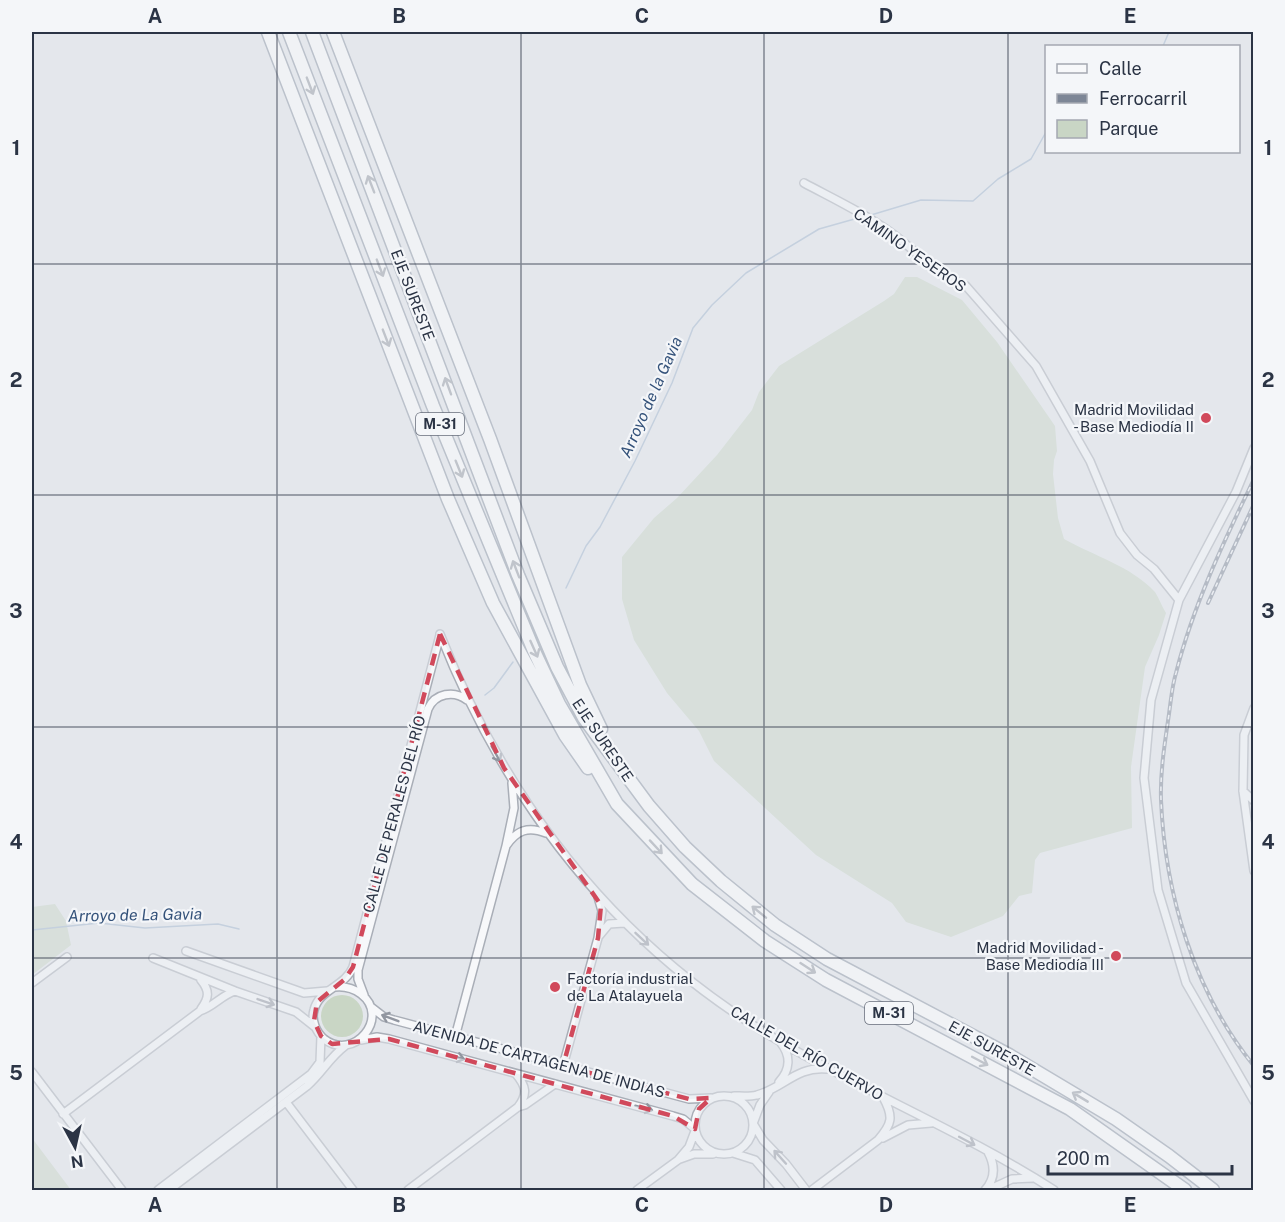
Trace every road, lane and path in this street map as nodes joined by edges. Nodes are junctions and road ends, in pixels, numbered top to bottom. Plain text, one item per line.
1 (262, 32) edge
2 (268, 32) edge
3 (289, 32) edge
4 (312, 32) edge
5 (334, 34) edge
6 (281, 68) junction
7 (804, 183) dead end
8 (1254, 448) edge
9 (1179, 600) junction
10 (440, 634) joint
11 (469, 702) junction
12 (1254, 708) edge
13 (511, 779) junction
14 (633, 785) junction
15 (1243, 790) junction
16 (1254, 801) edge
17 (617, 804) junction
18 (546, 832) junction
19 (506, 846) junction
20 (1254, 871) edge
21 (598, 895) junction
22 (624, 923) junction
23 (598, 938) junction
24 (186, 951) dead end
25 (67, 957) dead end
26 (153, 958) dead end
27 (200, 978) junction
28 (32, 983) edge
29 (332, 989) junction
30 (236, 991) junction
31 (365, 997) junction
32 (371, 1006) junction
33 (200, 1011) junction
34 (316, 1028) junction
35 (321, 1036) junction
36 (455, 1037) junction
37 (358, 1041) junction
38 (779, 1041) junction
39 (346, 1046) junction
40 (563, 1066) junction
41 (833, 1070) junction
42 (32, 1072) edge
43 (516, 1074) junction
44 (555, 1084) junction
45 (773, 1088) junction
46 (731, 1096) junction
47 (883, 1097) junction
48 (711, 1098) junction
49 (1254, 1101) edge
50 (286, 1102) junction
51 (518, 1107) junction
52 (63, 1114) junction
53 (754, 1124) junction
54 (936, 1124) junction
55 (695, 1130) junction
56 (878, 1140) junction
57 (988, 1152) junction
58 (733, 1153) junction
59 (718, 1154) junction
60 (678, 1160) junction
61 (1035, 1178) junction
62 (122, 1191) edge
63 (158, 1191) edge
64 (169, 1191) edge
65 (354, 1191) edge
66 (408, 1191) edge
67 (637, 1191) edge
68 (781, 1191) edge
69 (806, 1191) edge
70 (812, 1191) edge
71 (987, 1191) edge
72 (1054, 1191) edge
73 (1185, 1191) edge
74 (1213, 1191) edge

1 - 6 highway
2 - 6 highway
3 -> 17 highway, EJE SURESTE / M-31
14 -> 4 highway, EJE SURESTE / M-31
5 - 14 highway
6 -> 17 highway
7 - 9 street, CAMINO YESEROS
8 - 9 street
9 - 49 street
10 - 11 street, CALLE DEL RÍO CUERVO
10 - 29 street, CALLE DE PERALES DEL RÍO
11 -> 13 street, CALLE DEL RÍO CUERVO
11 - 31 street, CALLE DE PERALES DEL RÍO
12 - 15 street
13 - 18 street, CALLE DEL RÍO CUERVO
13 - 19 street
74 -> 14 highway, EJE SURESTE / M-31
15 - 16 street
15 - 20 street
17 -> 73 highway, EJE SURESTE / M-31
18 - 19 street
18 - 21 street, CALLE DEL RÍO CUERVO
19 - 36 street
21 - 22 street, CALLE DEL RÍO CUERVO
21 - 23 street
22 - 23 street
22 -> 38 street, CALLE DEL RÍO CUERVO
23 - 40 street
24 - 29 street
25 - 28 street
26 - 27 street
27 - 30 street
27 - 33 street
29 - 31 street
29 - 34 street
30 - 33 street
30 -> 34 street
31 - 32 street
36 -> 32 street, AVENIDA DE CARTAGENA DE INDIAS
32 - 37 street
33 - 52 street
34 - 35 street
35 - 39 street
35 - 63 street
36 - 40 street, AVENIDA DE CARTAGENA DE INDIAS
37 - 39 street
37 -> 43 street, AVENIDA DE CARTAGENA DE INDIAS
38 - 41 street, CALLE DEL RÍO CUERVO
38 - 45 street
39 - 50 street
40 - 48 street, AVENIDA DE CARTAGENA DE INDIAS
41 - 45 street
41 - 47 street, CALLE DEL RÍO CUERVO
42 - 52 street
43 - 44 street, AVENIDA DE CARTAGENA DE INDIAS
43 - 51 street
44 - 51 street
44 -> 55 street, AVENIDA DE CARTAGENA DE INDIAS
45 - 46 street
45 - 53 street
46 - 48 street
46 - 53 street
47 - 54 street, CALLE DEL RÍO CUERVO
47 - 56 street
48 - 55 street
50 - 64 street
50 - 65 street
51 - 66 street
52 - 62 street
53 - 58 street
69 -> 53 street
54 - 56 street
54 -> 57 street, CALLE DEL RÍO CUERVO
55 - 59 street
55 - 60 street
56 - 70 street
57 - 61 street, CALLE DEL RÍO CUERVO
57 - 71 street
58 - 59 street
58 - 68 street
59 - 60 street
60 - 67 street
61 - 71 street
61 - 72 street, CALLE DEL RÍO CUERVO

